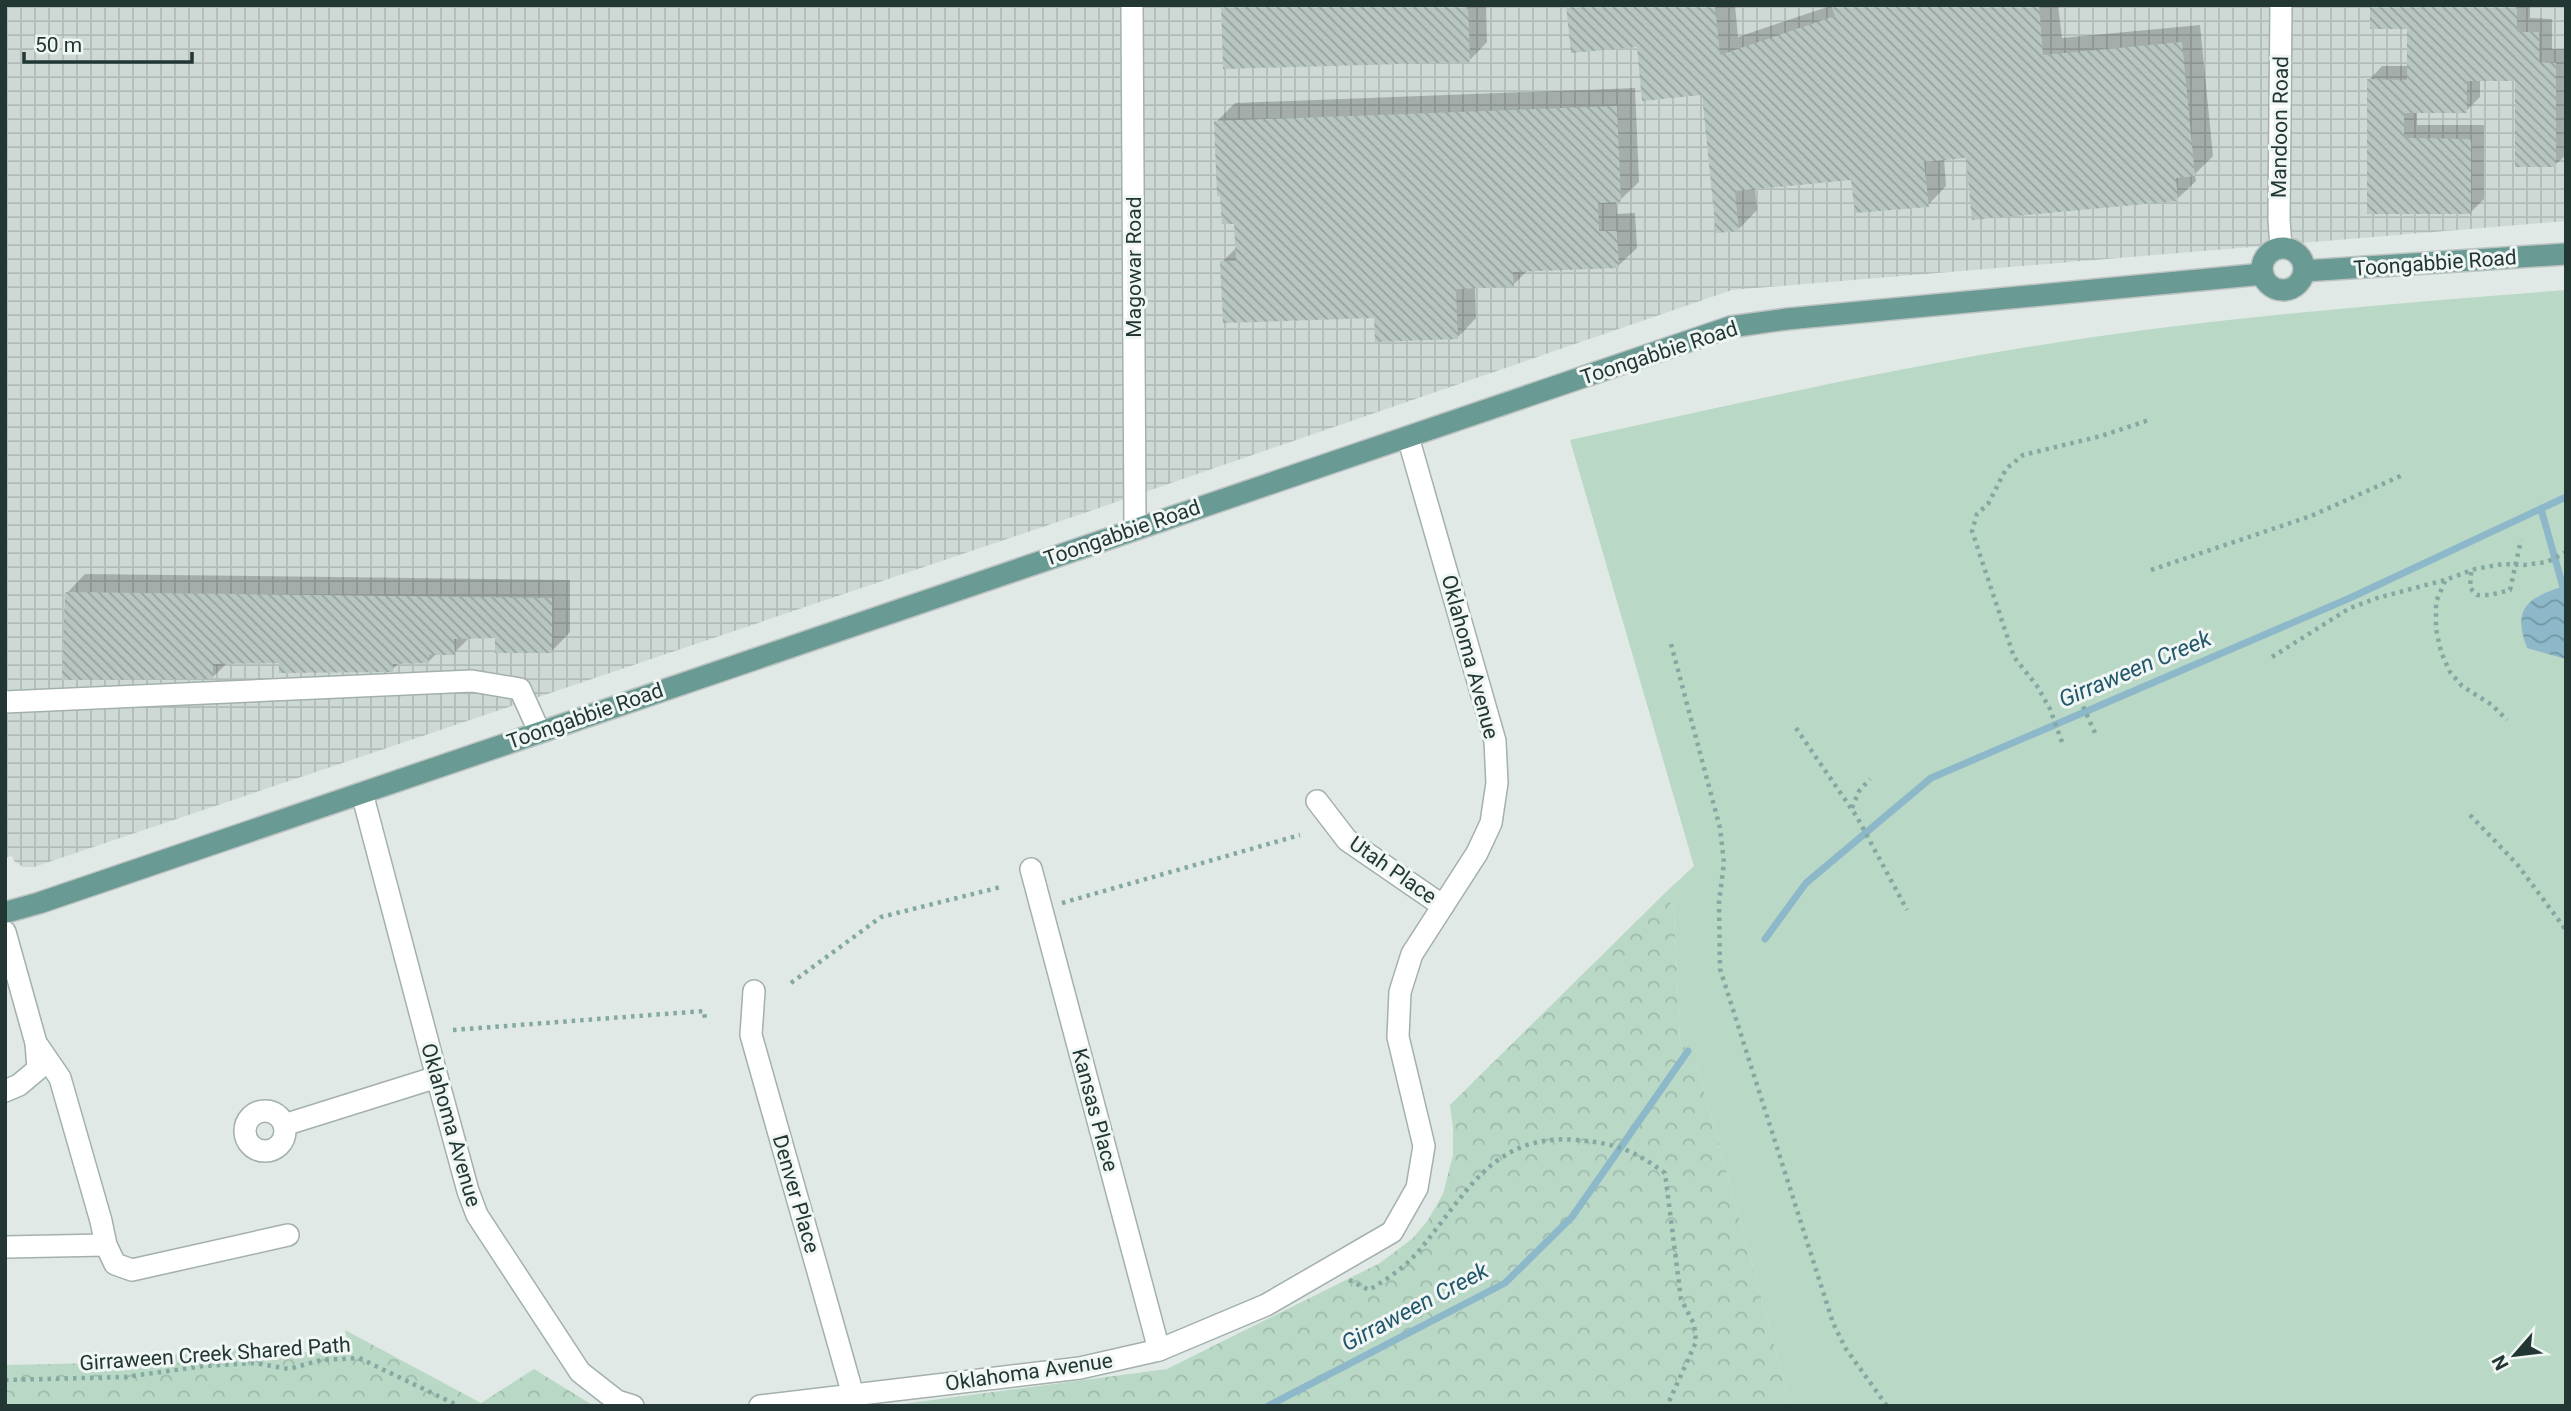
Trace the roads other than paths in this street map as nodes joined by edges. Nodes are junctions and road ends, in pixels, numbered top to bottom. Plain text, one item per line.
1 (1132, 5) edge
2 (2281, 5) edge
3 (2281, 248) junction
4 (2566, 254) edge
5 (2304, 271) junction
6 (2263, 274) junction
7 (1408, 437) junction
8 (1135, 528) junction
9 (5, 702) edge
10 (539, 732) junction
11 (362, 793) junction
12 (1317, 801) dead end
13 (1031, 869) dead end
14 (1444, 906) junction
15 (6, 921) edge
16 (754, 991) dead end
17 (36, 1043) junction
18 (436, 1077) junction
19 (5, 1091) edge
20 (284, 1125) dead end
21 (288, 1235) dead end
22 (106, 1245) junction
23 (5, 1247) edge
24 (1158, 1350) junction
25 (853, 1395) junction
26 (633, 1406) edge
27 (761, 1406) edge

1 - 8 street, Magowar Road
2 - 3 street, Mandoon Road
3 - 5 main road
3 - 6 main road
4 - 5 main road, Toongabbie Road
5 - 6 main road
6 - 7 main road, Toongabbie Road
7 - 8 main road, Toongabbie Road
7 - 14 street, Oklahoma Avenue
8 - 10 main road, Toongabbie Road
9 - 10 street
10 - 11 main road, Toongabbie Road
11 - 15 main road, Toongabbie Road
11 - 18 street, Oklahoma Avenue
12 - 14 street, Utah Place
13 - 24 street, Kansas Place
14 - 24 street, Oklahoma Avenue
15 - 17 street
16 - 25 street, Denver Place
17 - 19 street
17 - 22 street
18 - 20 street
18 - 26 street, Oklahoma Avenue
21 - 22 street
22 - 23 street
24 - 25 street, Oklahoma Avenue
25 - 27 street, Oklahoma Avenue

